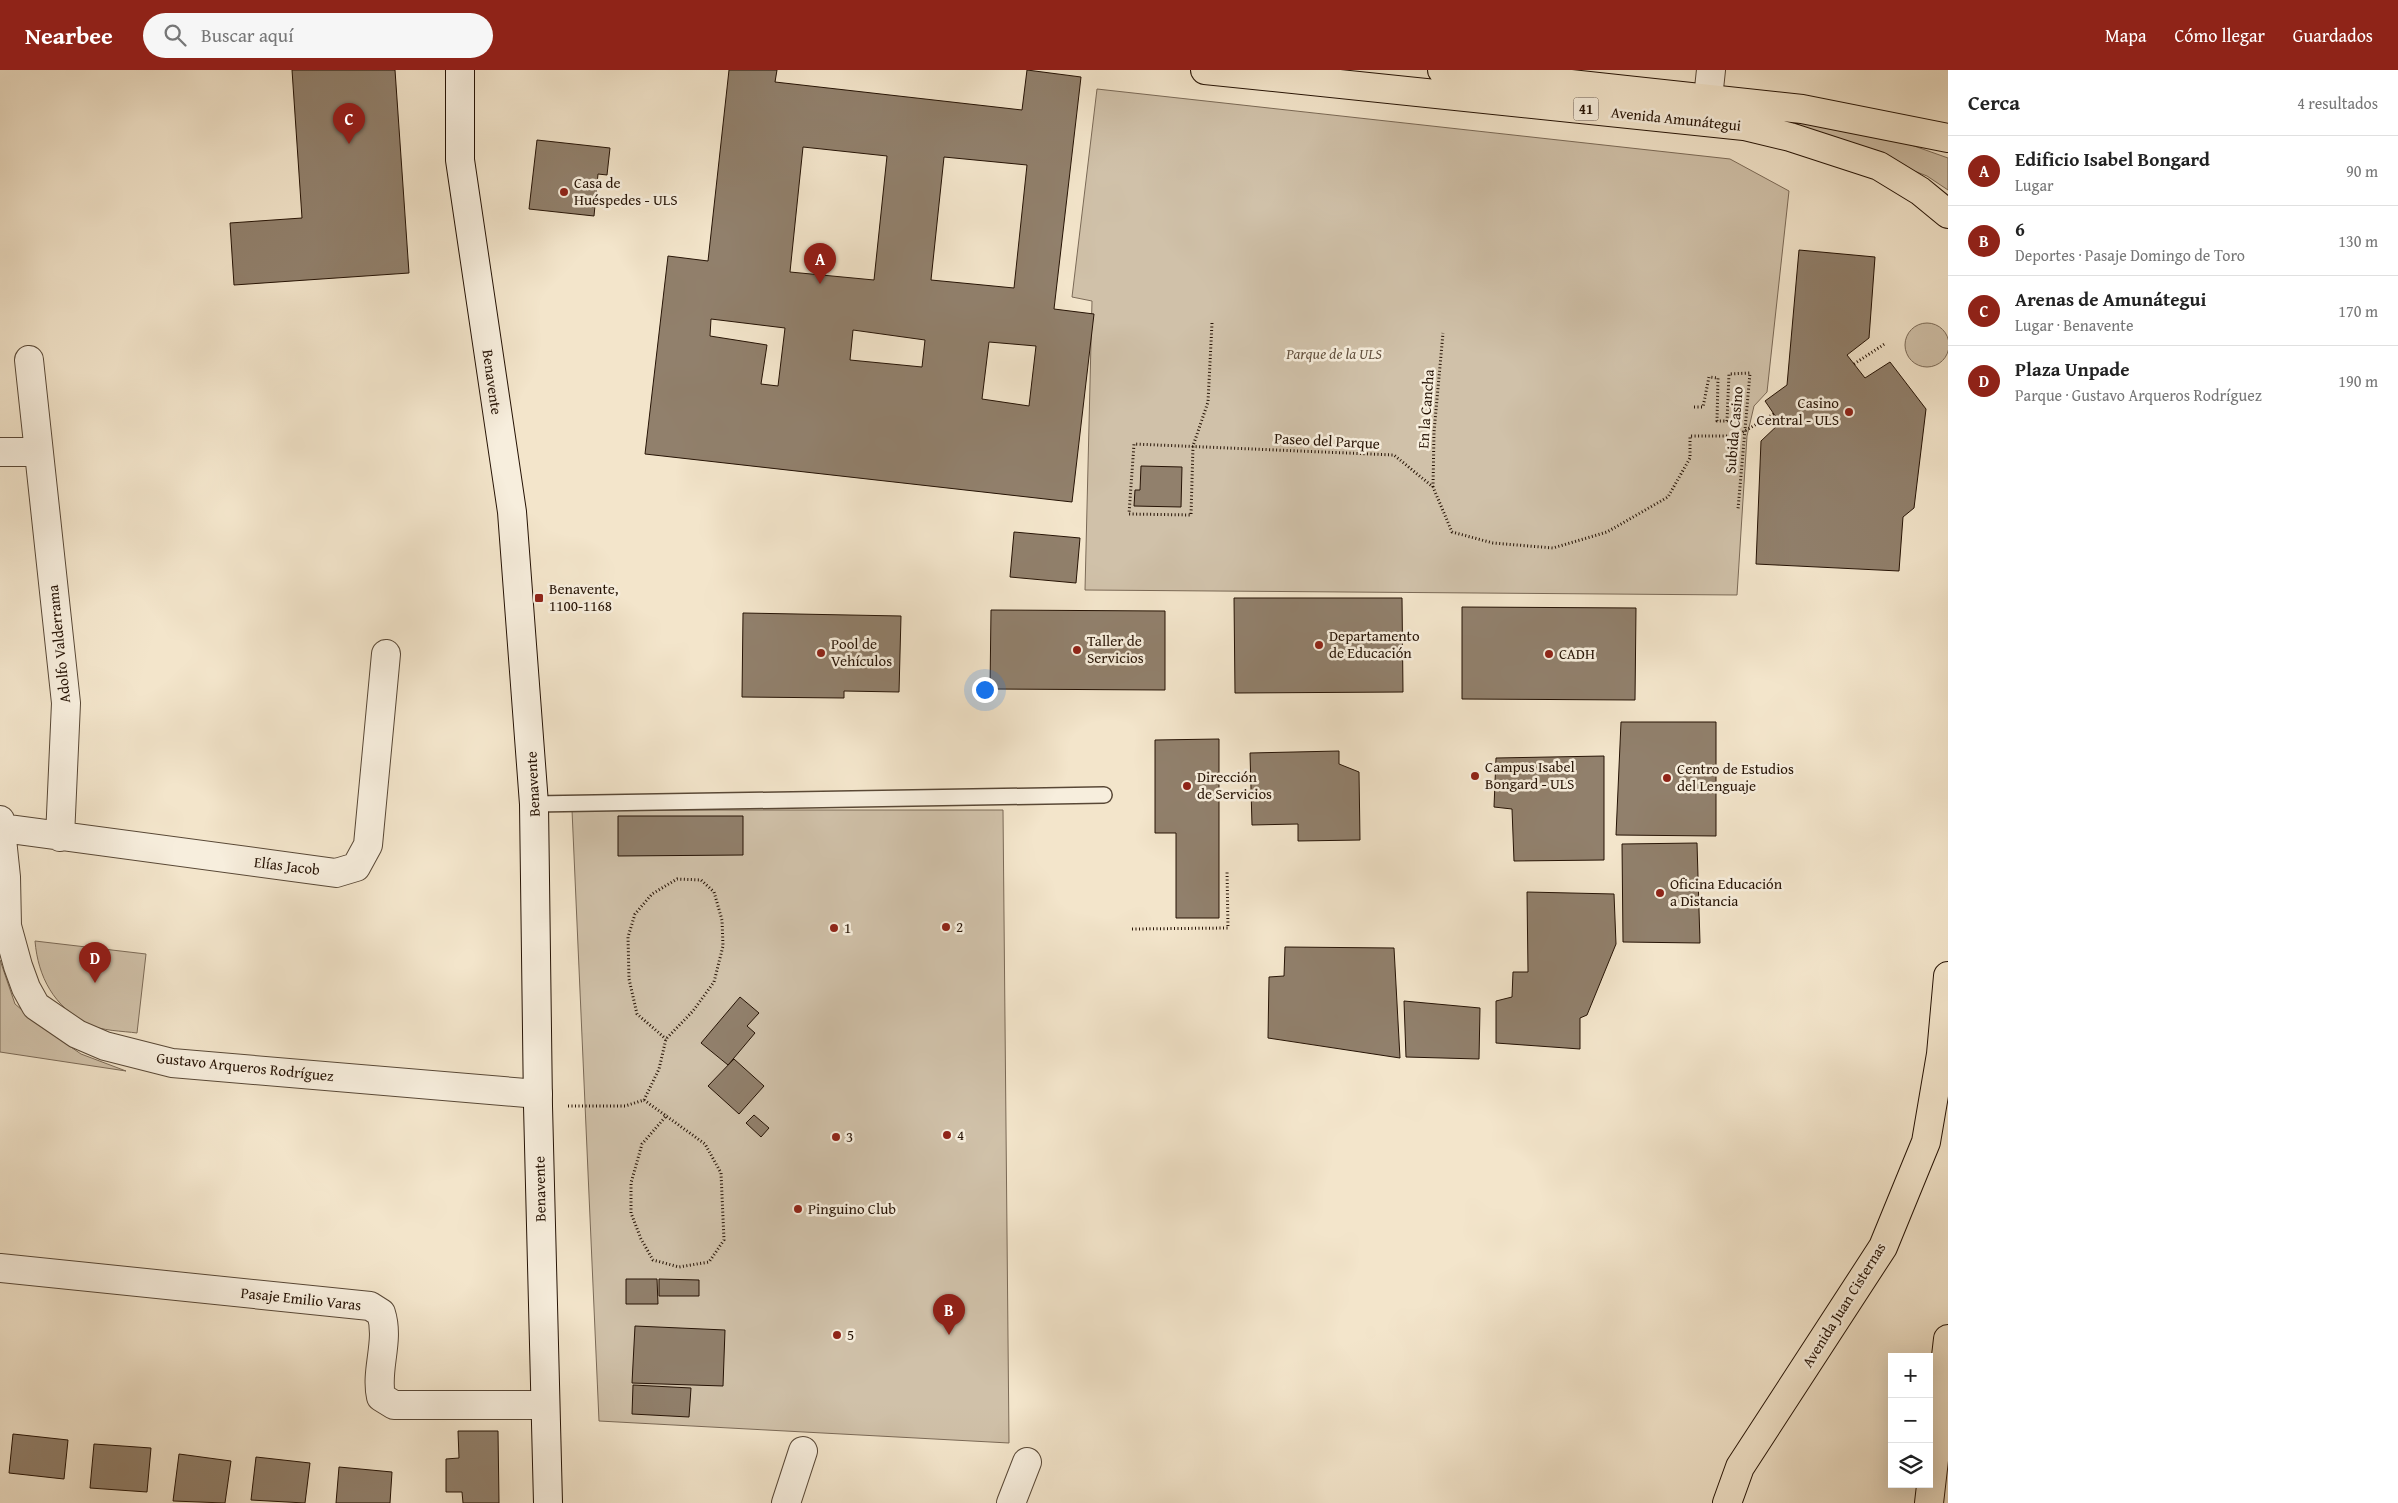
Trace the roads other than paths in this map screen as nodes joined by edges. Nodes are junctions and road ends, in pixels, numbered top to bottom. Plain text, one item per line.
1 (460, 70) edge
2 (1205, 70) edge
3 (1442, 70) edge
4 (1711, 70) edge
5 (1497, 73) edge
6 (1708, 98) junction
7 (1948, 138) edge
8 (1948, 214) edge
9 (29, 360) dead end
10 (0, 452) edge
11 (38, 452) junction
12 (386, 654) dead end
13 (1104, 795) dead end
14 (534, 804) junction
15 (1, 824) edge
16 (60, 837) junction
17 (1948, 976) edge
18 (538, 1100) junction
19 (0, 1268) edge
20 (1948, 1339) edge
21 (545, 1404) junction
22 (803, 1451) dead end
23 (1027, 1462) dead end
24 (548, 1503) edge
25 (786, 1503) edge
26 (1011, 1503) edge
27 (1727, 1503) edge
28 (1929, 1503) edge

1 - 14 street, Benavente
2 - 8 main road, Avenida Amunátegui / 41
3 - 5 main road, Avenida Amunátegui / 41
4 - 6 street
5 - 6 main road, Avenida Amunátegui / 41
6 - 7 main road, Avenida Amunátegui / 41
9 - 11 street, Adolfo Valderrama
10 - 11 street
11 - 16 street, Adolfo Valderrama
12 - 16 street, Elías Jacob
13 - 14 lane
14 - 18 street, Benavente
15 - 16 street, Elías Jacob
15 - 18 street, Gustavo Arqueros Rodríguez
17 - 27 main road, Avenida Juan Cisternas
18 - 21 street, Benavente
19 - 21 street, Pasaje Emilio Varas
20 - 28 main road
21 - 24 street, Benavente
22 - 25 street
23 - 26 street

